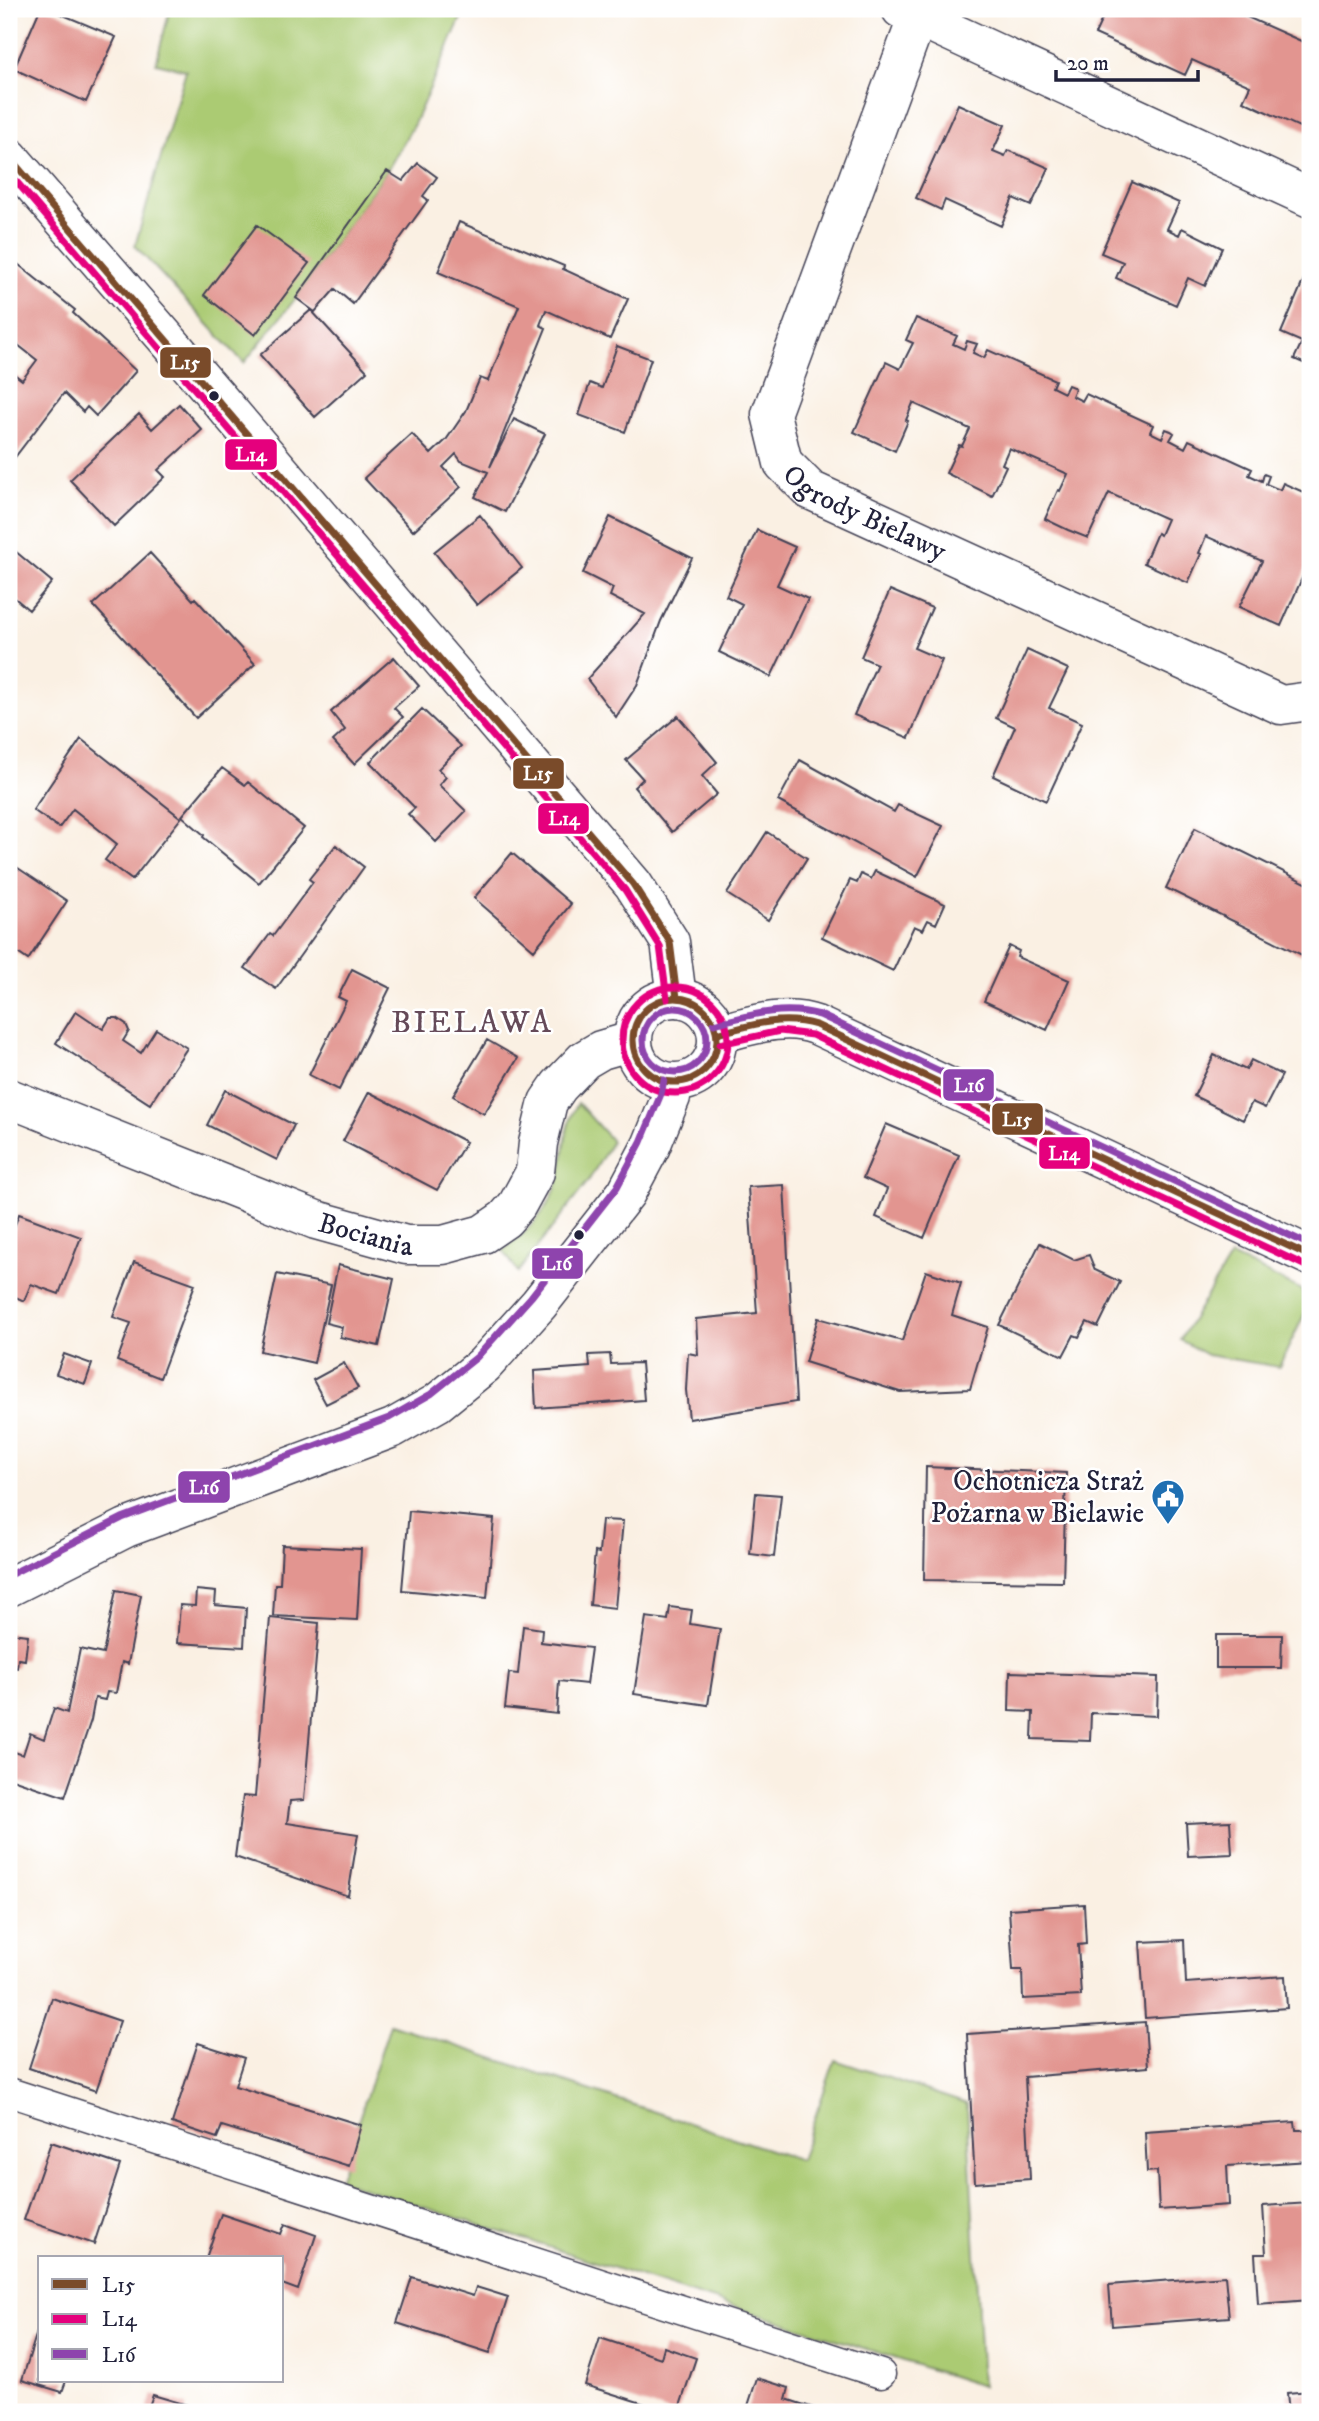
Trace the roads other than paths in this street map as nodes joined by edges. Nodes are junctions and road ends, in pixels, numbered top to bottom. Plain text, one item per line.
1 (909, 13) edge
2 (9, 158) edge
3 (1310, 198) edge
4 (1310, 701) edge
5 (677, 998) junction
6 (717, 1034) junction
7 (632, 1041) junction
8 (674, 1082) junction
9 (9, 1098) edge
10 (1310, 1256) edge
11 (9, 1587) edge
12 (9, 2092) edge
13 (881, 2374) dead end

1 - 3 street, Ogrody Bielawy
1 - 4 street, Ogrody Bielawy
2 - 5 street
5 - 6 street
5 - 7 street
6 - 8 street
6 - 10 street
7 - 8 street
7 - 9 street, Bociania
8 - 11 street
12 - 13 lane

